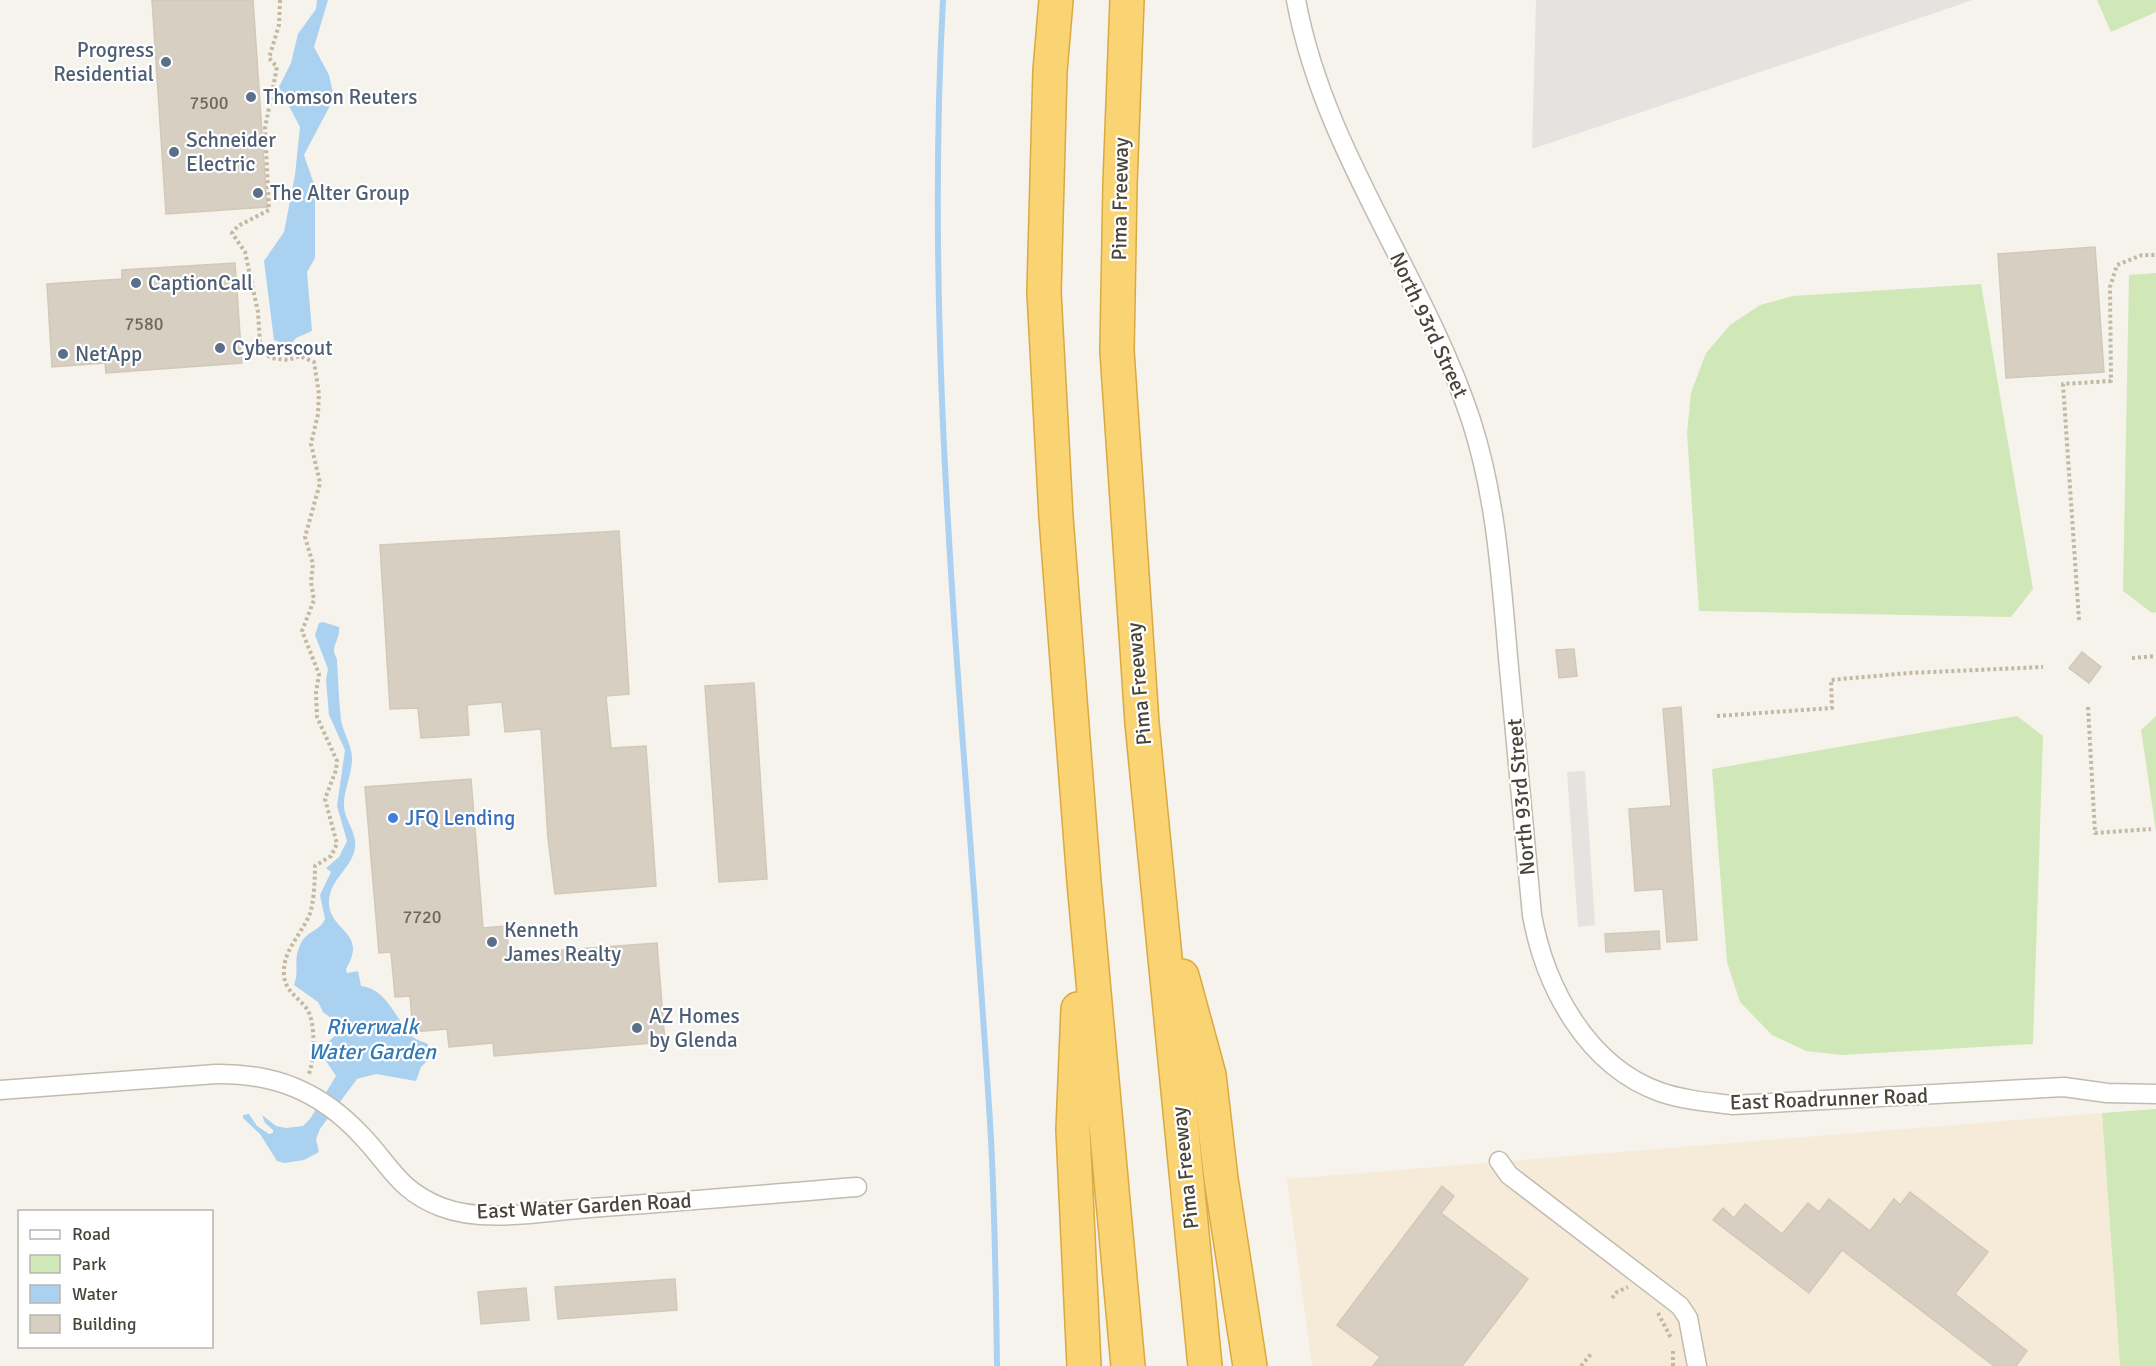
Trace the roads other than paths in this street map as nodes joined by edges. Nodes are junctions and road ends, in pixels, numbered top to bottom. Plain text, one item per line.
1 (1056, 0) edge
2 (1127, 0) edge
3 (1296, 0) edge
4 (1155, 866) junction
5 (1084, 882) junction
6 (1532, 915) joint
7 (0, 1090) edge
8 (2156, 1094) edge
9 (1499, 1161) dead end
10 (858, 1186) dead end
11 (1084, 1366) edge
12 (1128, 1366) edge
13 (1205, 1366) edge
14 (1250, 1366) edge
15 (1697, 1366) edge

1 - 5 highway
2 - 4 highway, Pima Freeway
3 - 6 street, North 93rd Street
4 - 13 highway, Pima Freeway
4 - 14 highway
5 - 11 highway
5 - 12 highway
6 - 8 street, East Roadrunner Road
7 - 10 street, East Water Garden Road
9 - 15 street

